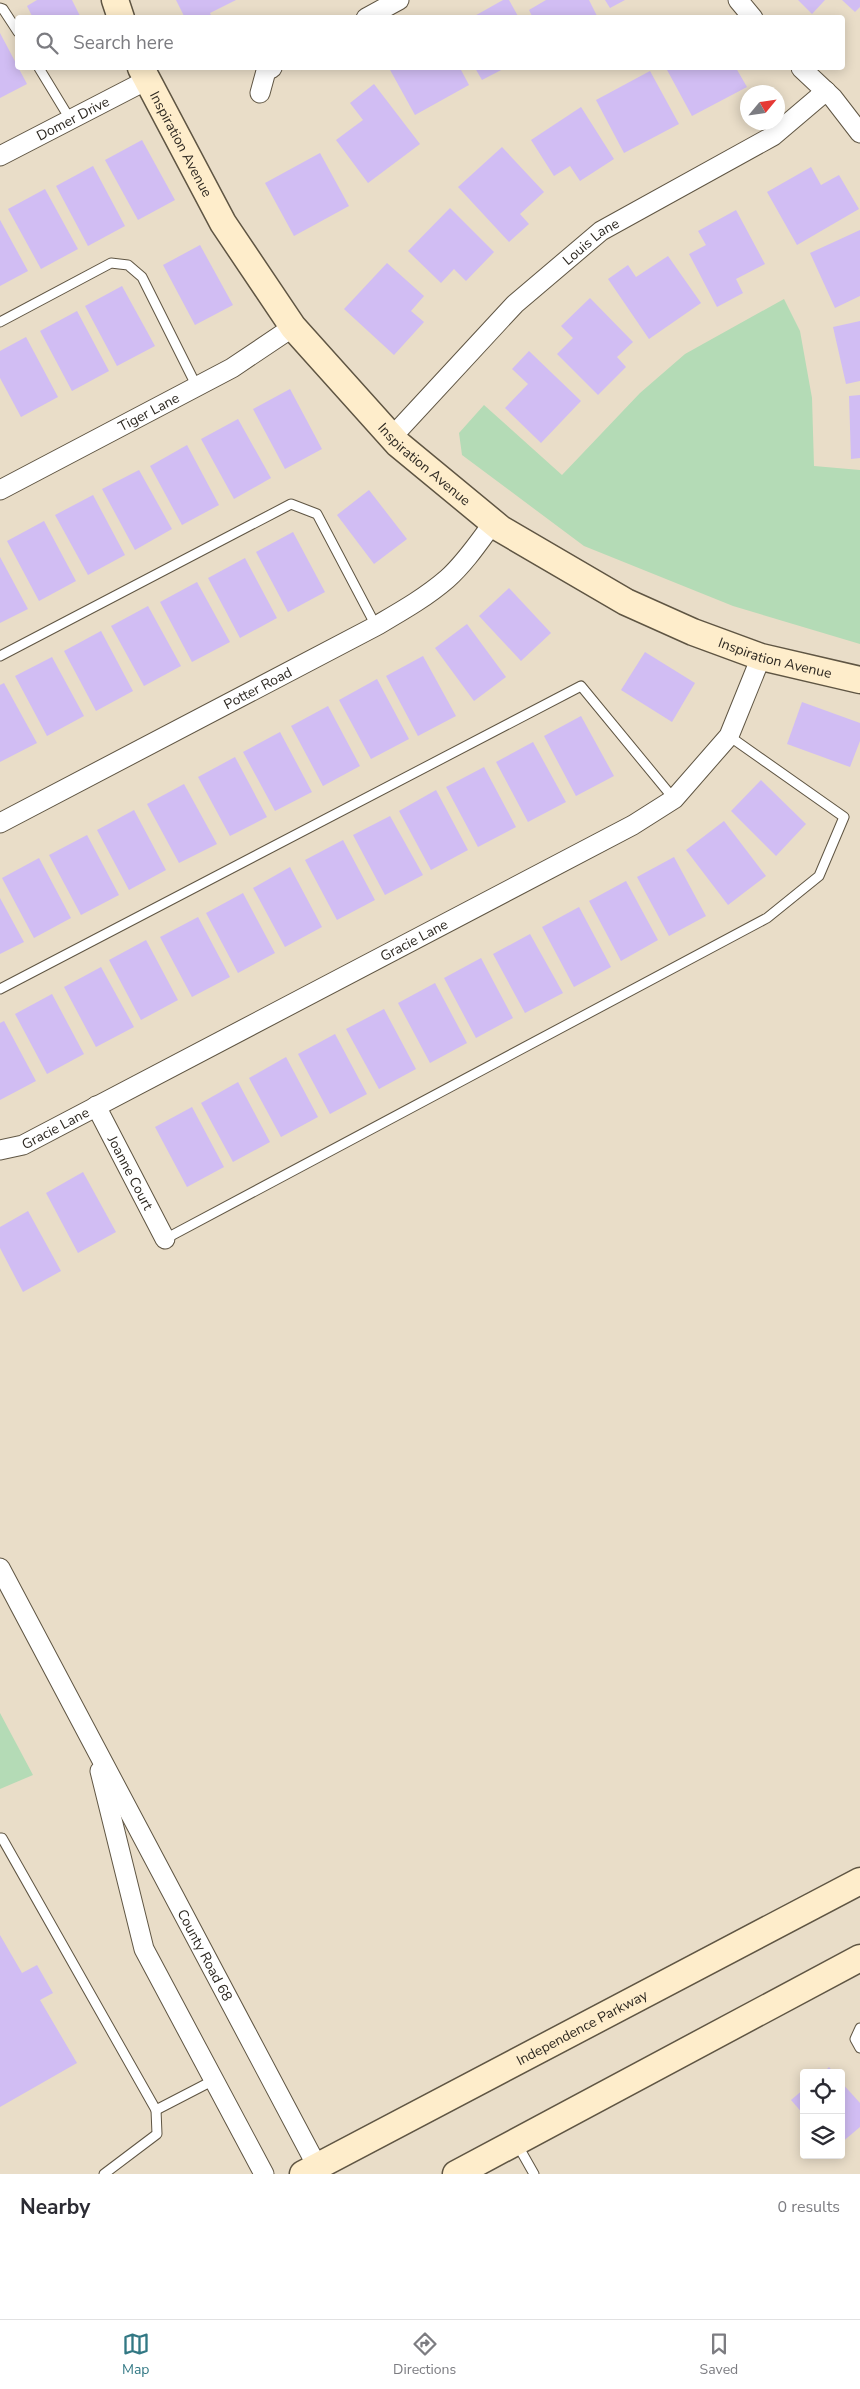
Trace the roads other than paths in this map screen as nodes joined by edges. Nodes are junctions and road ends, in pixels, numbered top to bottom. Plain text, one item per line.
1 (115, 0) edge
2 (399, 0) edge
3 (738, 0) edge
4 (0, 8) edge
5 (120, 15) edge
6 (372, 15) edge
7 (750, 15) edge
8 (15, 27) edge
9 (40, 70) edge
10 (268, 70) edge
11 (803, 70) edge
12 (144, 74) edge
13 (826, 91) junction
14 (260, 94) dead end
15 (70, 119) junction
16 (860, 133) edge
17 (0, 156) edge
18 (0, 322) edge
19 (293, 327) junction
20 (197, 387) junction
21 (391, 438) junction
22 (0, 490) edge
23 (494, 523) junction
24 (376, 626) junction
25 (0, 656) edge
26 (762, 657) junction
27 (860, 680) edge
28 (729, 736) junction
29 (674, 799) junction
30 (0, 823) edge
31 (0, 989) edge
32 (96, 1106) junction
33 (0, 1150) edge
34 (165, 1239) joint
35 (0, 1568) edge
36 (93, 1743) junction
37 (0, 1838) edge
38 (860, 1881) edge
39 (860, 1958) edge
40 (860, 2028) edge
41 (860, 2048) edge
42 (214, 2080) junction
43 (156, 2110) junction
44 (516, 2142) junction
45 (314, 2171) edge
46 (104, 2174) edge
47 (264, 2174) edge
48 (456, 2174) edge
49 (534, 2174) edge

1 - 5 main road
2 - 6 street
3 - 7 street
4 - 8 lane
9 - 15 lane
10 - 14 street
11 - 13 street
12 - 15 street, Domer Drive
12 - 19 main road, Inspiration Avenue
13 - 16 street
13 - 21 street, Louis Lane
15 - 17 street, Domer Drive
18 - 20 lane
19 - 20 street, Tiger Lane
19 - 21 main road, Inspiration Avenue
20 - 22 street, Tiger Lane
21 - 23 main road, Inspiration Avenue
23 - 24 street, Potter Road
23 - 26 main road, Inspiration Avenue
24 - 25 lane
24 - 30 street, Potter Road
26 - 27 main road, Inspiration Avenue
26 - 28 street, Gracie Lane
28 - 29 street, Gracie Lane
28 - 34 lane
29 - 31 lane
29 - 32 street, Gracie Lane
32 - 33 street, Gracie Lane
32 - 34 street, Joanne Court
35 - 36 street, County Road 68
36 - 42 street, County Road 68
36 - 45 street, County Road 68
37 - 43 lane
38 - 45 main road, Independence Parkway
39 - 44 main road
40 - 41 lane
42 - 43 lane
42 - 47 street, County Road 68
43 - 46 lane
44 - 48 main road
44 - 49 lane

